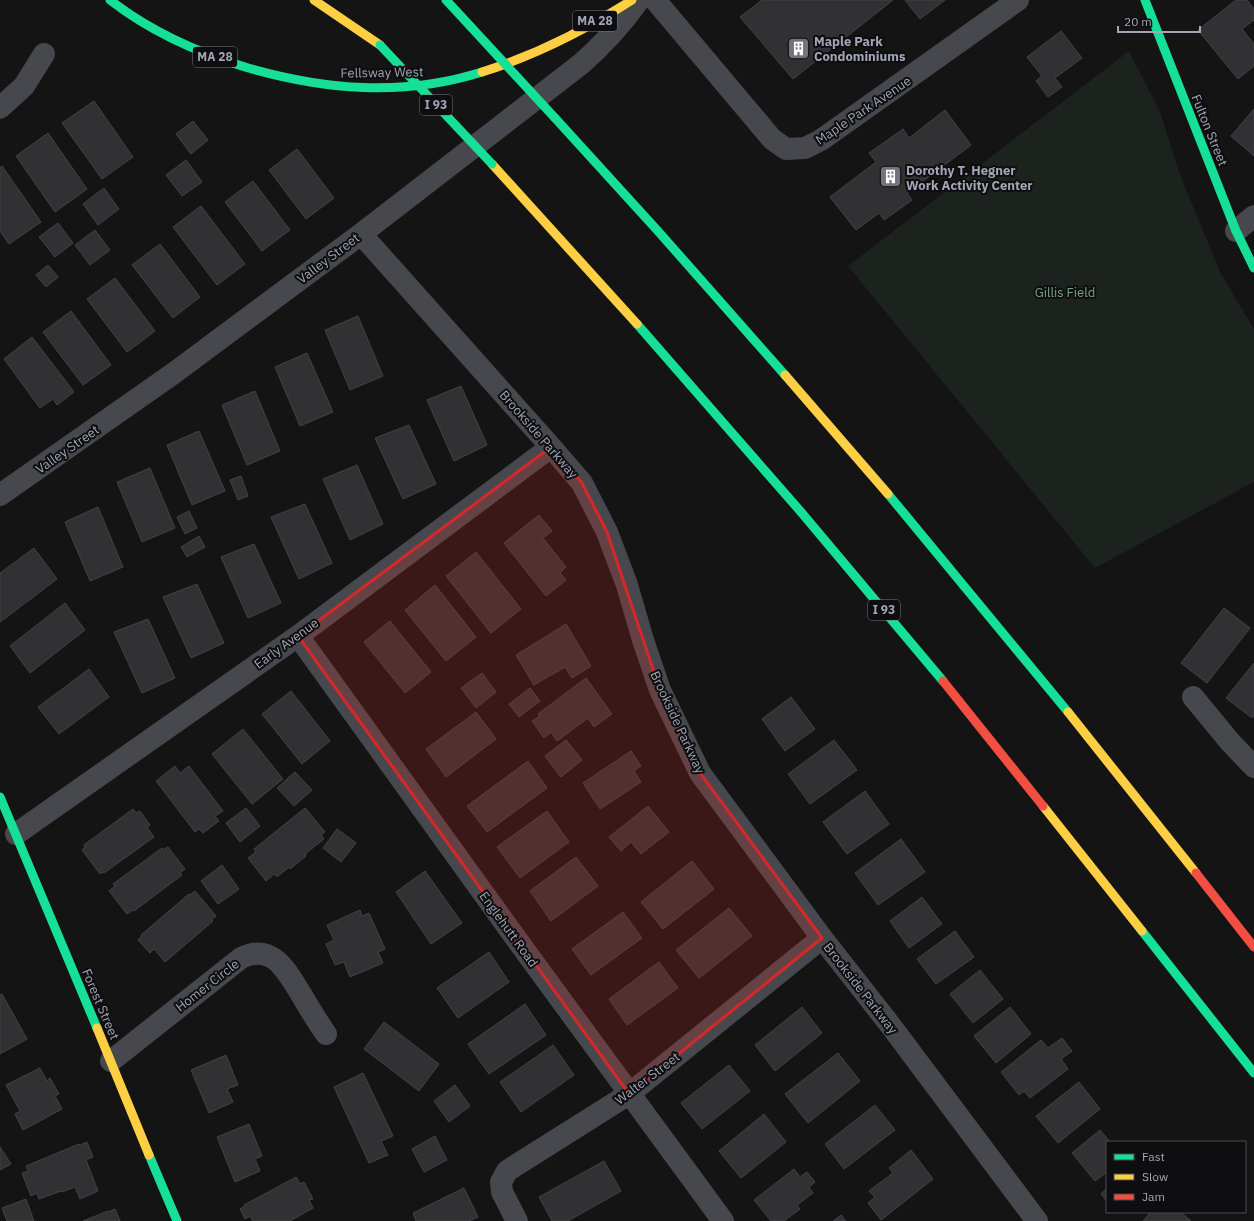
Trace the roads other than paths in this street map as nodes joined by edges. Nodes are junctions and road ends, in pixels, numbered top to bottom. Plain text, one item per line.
1 (110, 0) edge
2 (314, 0) edge
3 (446, 0) edge
4 (458, 0) edge
5 (632, 0) edge
6 (640, 0) edge
7 (655, 0) edge
8 (1018, 0) edge
9 (1145, 0) edge
10 (354, 17) dead end
11 (471, 27) junction
12 (380, 46) junction
13 (44, 54) dead end
14 (0, 108) edge
15 (1254, 216) edge
16 (1236, 231) junction
17 (361, 234) junction
18 (1254, 268) edge
19 (551, 447) junction
20 (0, 496) edge
21 (298, 636) junction
22 (1193, 698) dead end
23 (1254, 767) edge
24 (0, 797) edge
25 (16, 834) junction
26 (822, 938) junction
27 (1254, 947) edge
28 (326, 1034) dead end
29 (111, 1061) junction
30 (1254, 1073) edge
31 (629, 1094) junction
32 (177, 1221) edge
33 (517, 1221) edge
34 (723, 1221) edge
35 (1037, 1221) edge

1 - 5 main road, Fellsway West / MA 28
2 - 12 main road
3 - 11 main road
4 - 11 main road
6 - 17 street, Valley Street
7 - 8 street, Maple Park Avenue
9 - 16 main road, Fulton Street
10 - 12 main road, I 93
11 - 27 main road, bridge
12 - 30 main road, I 93, bridge
13 - 14 street
15 - 16 street
16 - 18 main road, Fulton Street
17 - 19 street, Brookside Parkway
17 - 20 street, Valley Street
19 - 21 street, Early Avenue
19 - 26 street, Brookside Parkway
21 - 25 street, Early Avenue
21 - 31 street, Englehutt Road
22 - 23 street
24 - 25 main road, Forest Street
25 - 29 main road, Forest Street
26 - 31 street, Walter Street
26 - 35 street, Brookside Parkway
28 - 29 street, Homer Circle
29 - 32 main road, Forest Street
31 - 33 street, Walter Street
31 - 34 street, Englehutt Road

